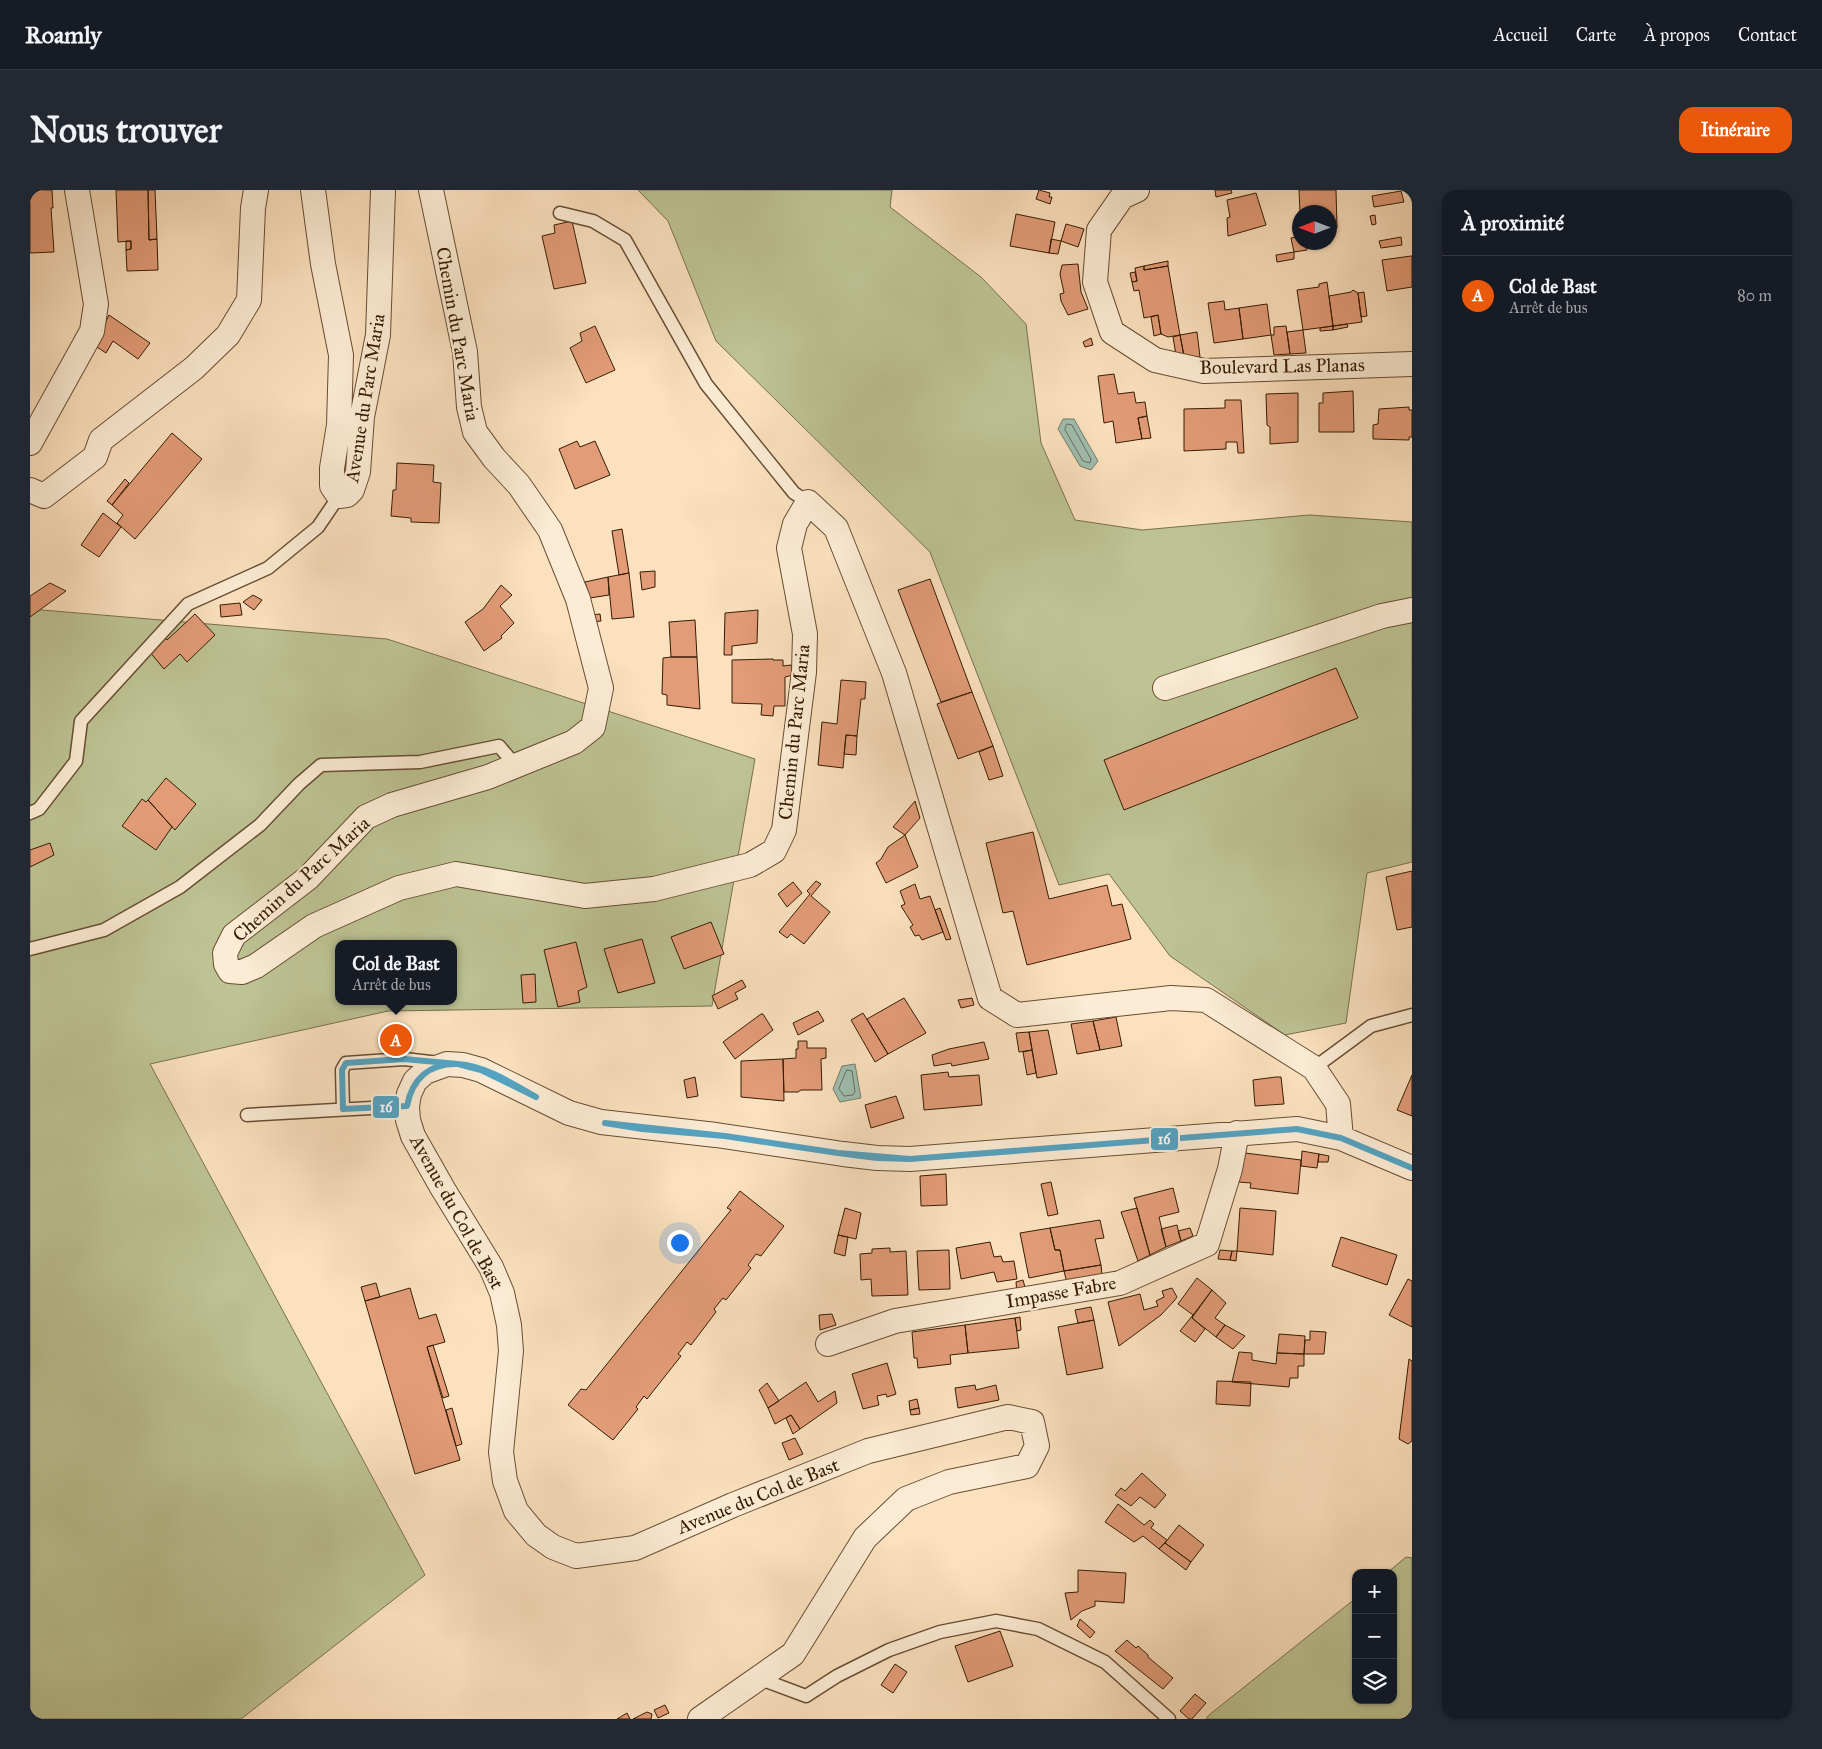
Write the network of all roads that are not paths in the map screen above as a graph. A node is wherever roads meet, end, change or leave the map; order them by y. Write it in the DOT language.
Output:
graph roads {
  1 [pos="77,190"];
  2 [pos="256,190"];
  3 [pos="313,190"];
  4 [pos="383,190"];
  5 [pos="431,190"];
  6 [pos="1137,190"];
  7 [pos="560,213"];
  8 [pos="1412,364"];
  9 [pos="30,443"];
  10 [pos="30,490"];
  11 [pos="339,496"];
  12 [pos="808,502"];
  13 [pos="1412,610"];
  14 [pos="1165,688"];
  15 [pos="516,766"];
  16 [pos="30,813"];
  17 [pos="30,949"];
  18 [pos="1412,1016"];
  19 [pos="446,1064"];
  20 [pos="1314,1068"];
  21 [pos="407,1106"];
  22 [pos="343,1109"];
  23 [pos="247,1115"];
  24 [pos="1237,1133"];
  25 [pos="1342,1138"];
  26 [pos="1412,1168"];
  27 [pos="828,1344"];
  28 [pos="758,1678"];
  29 [pos="700,1719"];
  30 [pos="1169,1719"];
  1 -- 9 [label="street"];
  2 -- 10 [label="street"];
  3 -- 11 [label="street, Avenue du Parc Maria"];
  4 -- 11 [label="street, Avenue du Parc Maria"];
  5 -- 15 [label="street, Chemin du Parc Maria"];
  6 -- 8 [label="street, Boulevard Las Planas"];
  7 -- 12 [label="lane"];
  11 -- 16 [label="lane"];
  12 -- 15 [label="street, Chemin du Parc Maria"];
  12 -- 20 [label="street"];
  13 -- 14 [label="street"];
  15 -- 17 [label="lane"];
  18 -- 20 [label="lane"];
  19 -- 21 [label="street, Avenue du Col de Bast"];
  19 -- 22 [label="lane"];
  19 -- 24 [label="street"];
  20 -- 25 [label="street"];
  21 -- 22 [label="lane"];
  21 -- 28 [label="street, Avenue du Col de Bast"];
  22 -- 23 [label="lane"];
  24 -- 25 [label="street"];
  24 -- 27 [label="street, Impasse Fabre"];
  25 -- 26 [label="street"];
  28 -- 29 [label="street, Avenue du Col de Bast"];
  28 -- 30 [label="lane"];
}
